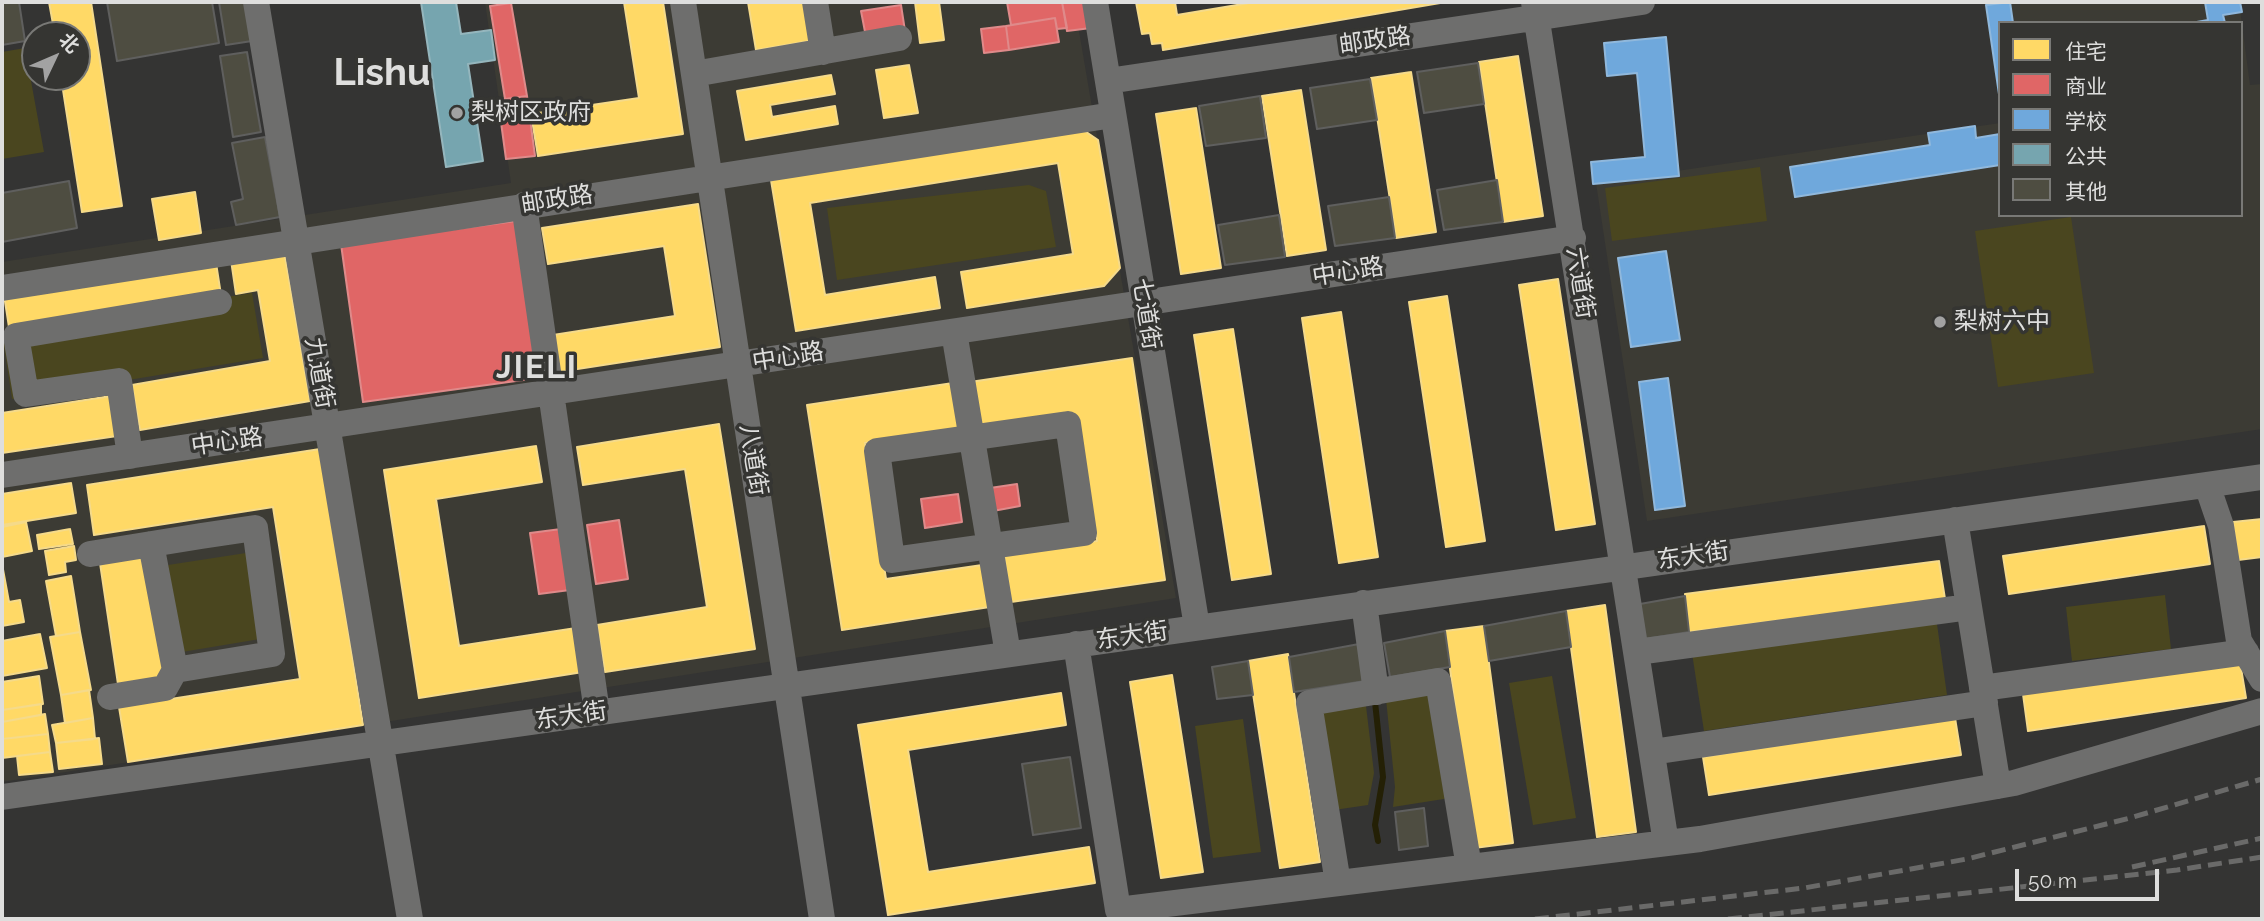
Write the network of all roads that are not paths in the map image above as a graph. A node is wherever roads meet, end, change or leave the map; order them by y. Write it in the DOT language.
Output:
graph roads {
  1 [pos="256,2"];
  2 [pos="683,2"];
  3 [pos="815,2"];
  4 [pos="1095,2"];
  5 [pos="1642,2"];
  6 [pos="1580,6"];
  7 [pos="1535,10"];
  8 [pos="899,38"];
  9 [pos="823,52"];
  10 [pos="694,74"];
  11 [pos="1108,81"];
  12 [pos="1113,115"];
  13 [pos="710,177"];
  14 [pos="524,205"];
  15 [pos="1573,238"];
  16 [pos="296,240"];
  17 [pos="2,288"];
  18 [pos="219,302"];
  19 [pos="1144,302"];
  20 [pos="9,332"];
  21 [pos="954,332"];
  22 [pos="738,365"];
  23 [pos="551,393"];
  24 [pos="328,427"];
  25 [pos="972,438"];
  26 [pos="130,456"];
  27 [pos="2,475"];
  28 [pos="2262,477"];
  29 [pos="2207,485"];
  30 [pos="1955,520"];
  31 [pos="151,544"];
  32 [pos="990,546"];
  33 [pos="90,554"];
  34 [pos="1624,566"];
  35 [pos="1364,603"];
  36 [pos="1969,607"];
  37 [pos="1197,626"];
  38 [pos="1076,644"];
  39 [pos="1637,652"];
  40 [pos="2246,652"];
  41 [pos="1009,653"];
  42 [pos="175,670"];
  43 [pos="2262,679"];
  44 [pos="787,685"];
  45 [pos="1376,692"];
  46 [pos="1983,696"];
  47 [pos="110,697"];
  48 [pos="2262,711"];
  49 [pos="597,712"];
  50 [pos="381,744"];
  51 [pos="1652,752"];
  52 [pos="1998,786"];
  53 [pos="2,797"];
  54 [pos="1666,843"];
  55 [pos="1469,867"];
  56 [pos="1338,883"];
  57 [pos="410,919"];
  58 [pos="822,919"];
  1 -- 16 [label="street, 九道街"];
  2 -- 10 [label="street, 八道街"];
  3 -- 9 [label="street"];
  4 -- 11 [label="street, 七道街"];
  5 -- 6 [label="street, 邮政路"];
  6 -- 7 [label="street, 邮政路"];
  7 -- 11 [label="street, 邮政路"];
  7 -- 15 [label="street, 六道街"];
  8 -- 9 [label="street"];
  9 -- 10 [label="street"];
  10 -- 13 [label="street, 八道街"];
  11 -- 12 [label="street, 七道街"];
  12 -- 13 [label="street, 邮政路"];
  12 -- 19 [label="street, 七道街"];
  13 -- 14 [label="street, 邮政路"];
  13 -- 22 [label="street, 八道街"];
  14 -- 16 [label="street, 邮政路"];
  14 -- 23 [label="street"];
  15 -- 19 [label="street, 中心路"];
  15 -- 34 [label="street, 六道街"];
  16 -- 17 [label="street, 邮政路"];
  16 -- 24 [label="street, 九道街"];
  18 -- 20 [label="street"];
  19 -- 21 [label="street, 中心路"];
  19 -- 37 [label="street, 七道街"];
  20 -- 26 [label="street"];
  21 -- 22 [label="street, 中心路"];
  21 -- 25 [label="street"];
  22 -- 23 [label="street, 中心路"];
  22 -- 44 [label="street, 八道街"];
  23 -- 24 [label="street, 中心路"];
  23 -- 49 [label="street"];
  24 -- 26 [label="street, 中心路"];
  24 -- 50 [label="street, 九道街"];
  25 -- 32 [label="street"];
  25 -- 32 [label="street"];
  25 -- 32 [label="street"];
  26 -- 27 [label="street, 中心路"];
  28 -- 29 [label="street, 东大街"];
  29 -- 30 [label="street, 东大街"];
  29 -- 40 [label="street"];
  30 -- 34 [label="street, 东大街"];
  30 -- 36 [label="street"];
  31 -- 33 [label="street"];
  31 -- 42 [label="street"];
  31 -- 42 [label="street"];
  32 -- 41 [label="street"];
  34 -- 35 [label="street, 东大街"];
  34 -- 39 [label="street, 六道街"];
  35 -- 37 [label="street, 东大街"];
  35 -- 45 [label="street"];
  36 -- 39 [label="street"];
  36 -- 46 [label="street"];
  37 -- 38 [label="street, 东大街"];
  38 -- 41 [label="street, 东大街"];
  38 -- 56 [label="street"];
  39 -- 51 [label="street, 六道街"];
  40 -- 43 [label="street"];
  40 -- 46 [label="street"];
  41 -- 44 [label="street, 东大街"];
  42 -- 47 [label="street"];
  44 -- 49 [label="street, 东大街"];
  44 -- 58 [label="street, 八道街"];
  45 -- 55 [label="street"];
  45 -- 56 [label="street"];
  46 -- 51 [label="street"];
  46 -- 52 [label="street"];
  48 -- 52 [label="street"];
  49 -- 50 [label="street, 东大街"];
  50 -- 53 [label="street, 东大街"];
  50 -- 57 [label="street, 九道街"];
  51 -- 54 [label="street, 六道街"];
  52 -- 54 [label="street"];
  54 -- 55 [label="street"];
  55 -- 56 [label="street"];
}
